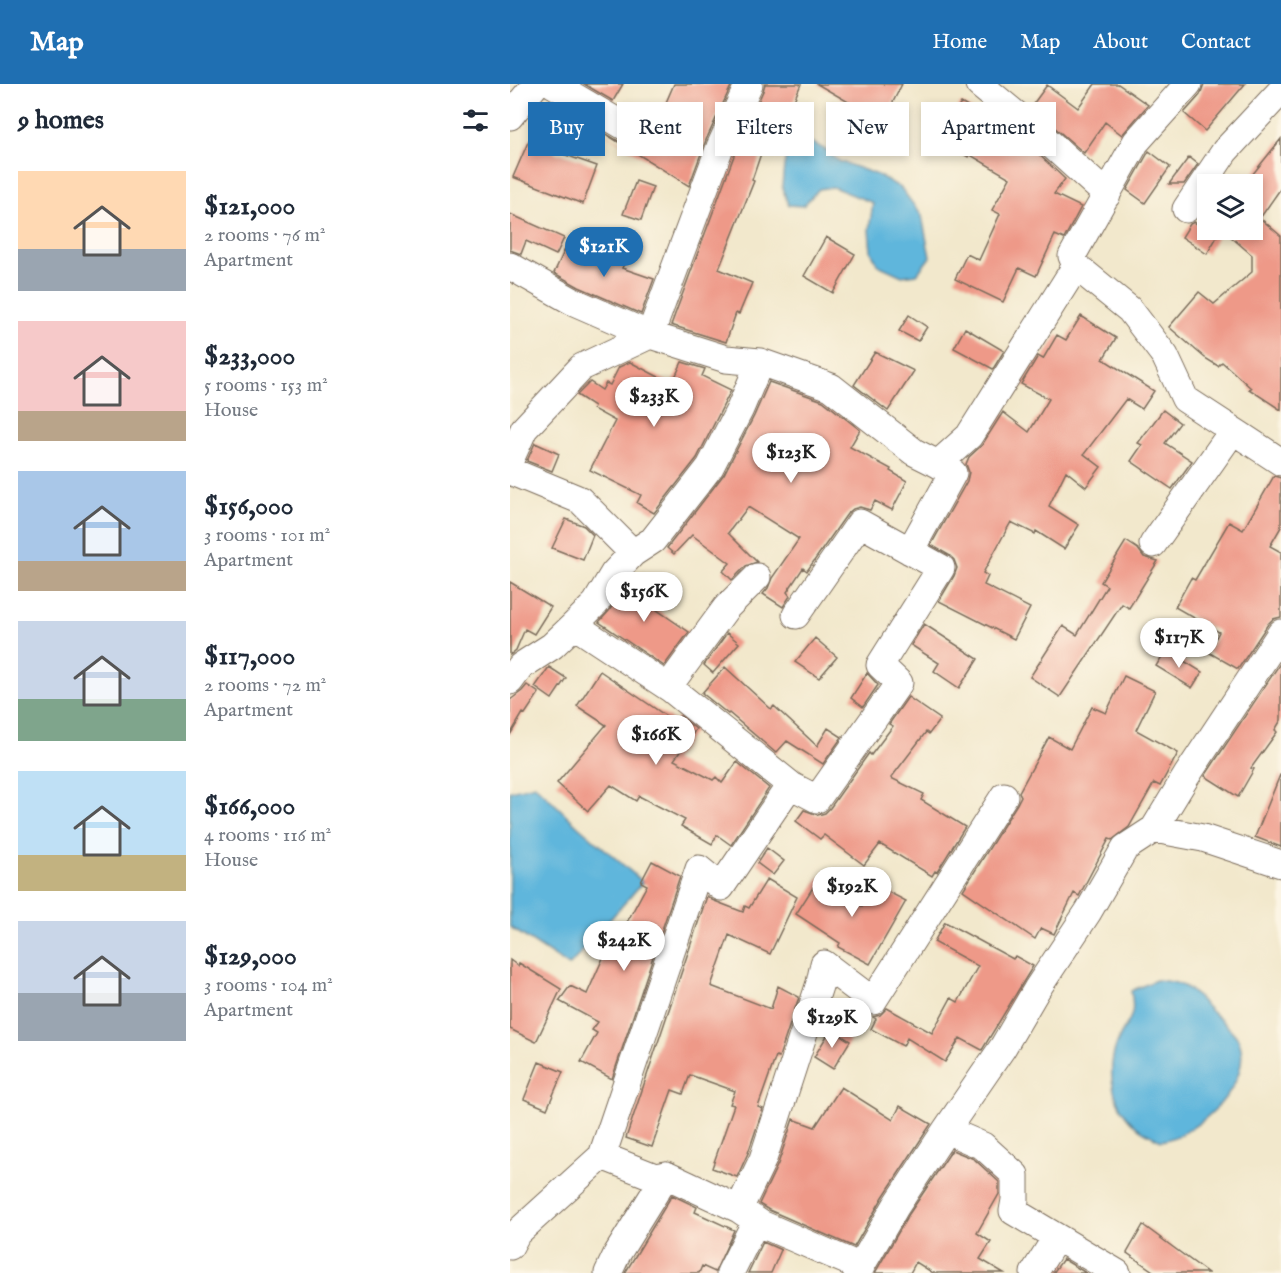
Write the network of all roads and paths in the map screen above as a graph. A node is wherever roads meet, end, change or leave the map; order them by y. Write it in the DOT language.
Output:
graph roads {
  1 [pos="536,84"];
  2 [pos="554,84"];
  3 [pos="749,84"];
  4 [pos="979,84"];
  5 [pos="1188,84"];
  6 [pos="1281,92"];
  7 [pos="510,116"];
  8 [pos="617,122"];
  9 [pos="1107,195"];
  10 [pos="1185,209"];
  11 [pos="510,266"];
  12 [pos="1076,266"];
  13 [pos="650,335"];
  14 [pos="760,362"];
  15 [pos="1232,432"];
  16 [pos="510,460"];
  17 [pos="1281,462"];
  18 [pos="938,464"];
  19 [pos="510,471"];
  20 [pos="1153,544"];
  21 [pos="910,551"];
  22 [pos="633,553"];
  23 [pos="757,577"];
  24 [pos="796,615"];
  25 [pos="574,625"];
  26 [pos="1281,633"];
  27 [pos="510,681"];
  28 [pos="668,687"];
  29 [pos="792,786"];
  30 [pos="1004,796"];
  31 [pos="1154,830"];
  32 [pos="1281,864"];
  33 [pos="946,1130"];
  34 [pos="602,1156"];
  35 [pos="666,1175"];
  36 [pos="748,1215"];
  37 [pos="1056,1238"];
  38 [pos="510,1246"];
  39 [pos="859,1270"];
  40 [pos="1108,1271"];
  41 [pos="608,1273"];
  42 [pos="730,1273"];
  43 [pos="1034,1273"];
  1 -- 7 [label="street"];
  2 -- 8 [label="street"];
  3 -- 13 [label="street"];
  4 -- 9 [label="street"];
  5 -- 9 [label="street"];
  6 -- 10 [label="street"];
  9 -- 12 [label="street"];
  11 -- 13 [label="street"];
  12 -- 15 [label="street"];
  12 -- 18 [label="street"];
  13 -- 14 [label="street"];
  13 -- 16 [label="street"];
  14 -- 18 [label="street"];
  14 -- 22 [label="street"];
  15 -- 17 [label="street"];
  15 -- 20 [label="street"];
  18 -- 21 [label="street"];
  19 -- 22 [label="street"];
  21 -- 24 [label="street"];
  21 -- 29 [label="street"];
  22 -- 25 [label="street"];
  23 -- 28 [label="street"];
  25 -- 27 [label="street"];
  25 -- 28 [label="street"];
  26 -- 31 [label="street"];
  28 -- 29 [label="street"];
  29 -- 34 [label="street"];
  30 -- 36 [label="street"];
  31 -- 32 [label="street"];
  31 -- 33 [label="street"];
  33 -- 37 [label="street"];
  33 -- 39 [label="street"];
  34 -- 35 [label="street"];
  34 -- 38 [label="street"];
  35 -- 36 [label="street"];
  35 -- 41 [label="street"];
  36 -- 39 [label="street"];
  36 -- 42 [label="street"];
  37 -- 40 [label="street"];
  37 -- 43 [label="street"];
}
